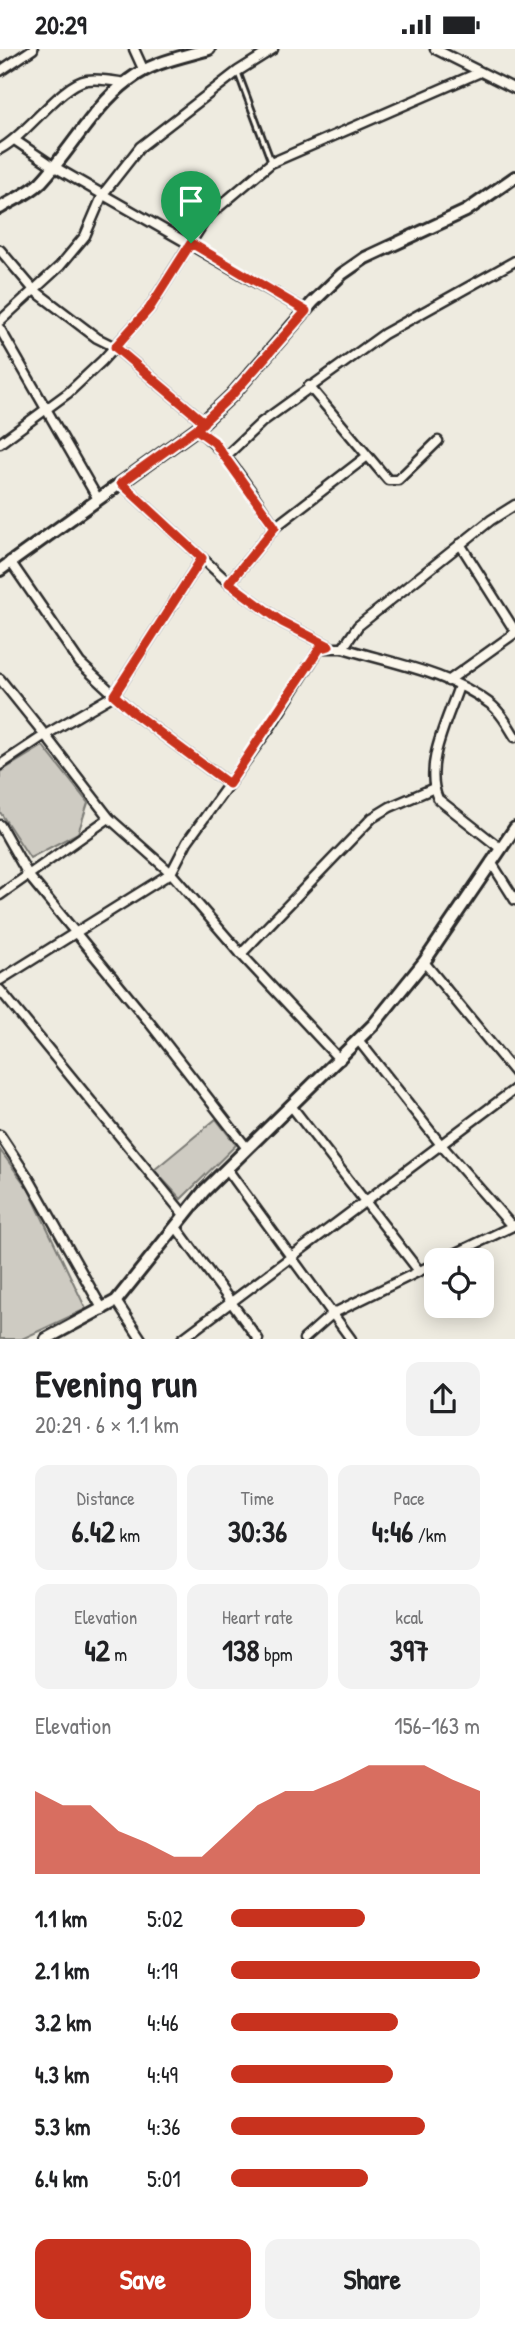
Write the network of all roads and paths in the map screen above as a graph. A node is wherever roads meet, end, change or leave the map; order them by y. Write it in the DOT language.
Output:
graph roads {
  1 [pos="33,49"];
  2 [pos="134,49"];
  3 [pos="209,49"];
  4 [pos="273,49"];
  5 [pos="435,49"];
  6 [pos="0,71"];
  7 [pos="144,71"];
  8 [pos="238,71"];
  9 [pos="478,73"];
  10 [pos="125,83"];
  11 [pos="515,89"];
  12 [pos="16,141"];
  13 [pos="0,149"];
  14 [pos="271,163"];
  15 [pos="53,166"];
  16 [pos="515,177"];
  17 [pos="103,194"];
  18 [pos="0,208"];
  19 [pos="191,243"];
  20 [pos="0,250"];
  21 [pos="515,261"];
  22 [pos="34,290"];
  23 [pos="306,311"];
  24 [pos="0,321"];
  25 [pos="0,329"];
  26 [pos="115,347"];
  27 [pos="309,386"];
  28 [pos="46,409"];
  29 [pos="200,425"];
  30 [pos="438,441"];
  31 [pos="0,443"];
  32 [pos="226,456"];
  33 [pos="366,457"];
  34 [pos="121,483"];
  35 [pos="98,499"];
  36 [pos="515,505"];
  37 [pos="275,527"];
  38 [pos="460,544"];
  39 [pos="202,558"];
  40 [pos="10,561"];
  41 [pos="0,570"];
  42 [pos="229,583"];
  43 [pos="515,632"];
  44 [pos="329,646"];
  45 [pos="343,648"];
  46 [pos="0,679"];
  47 [pos="448,681"];
  48 [pos="459,686"];
  49 [pos="114,695"];
  50 [pos="45,736"];
  51 [pos="515,737"];
  52 [pos="0,765"];
  53 [pos="229,784"];
  54 [pos="434,788"];
  55 [pos="108,818"];
  56 [pos="0,825"];
  57 [pos="515,828"];
  58 [pos="500,848"];
  59 [pos="491,862"];
  60 [pos="171,873"];
  61 [pos="29,876"];
  62 [pos="0,895"];
  63 [pos="515,900"];
  64 [pos="74,931"];
  65 [pos="240,954"];
  66 [pos="424,962"];
  67 [pos="0,980"];
  68 [pos="0,991"];
  69 [pos="359,1041"];
  70 [pos="340,1060"];
  71 [pos="515,1073"];
  72 [pos="515,1089"];
  73 [pos="292,1107"];
  74 [pos="0,1135"];
  75 [pos="442,1146"];
  76 [pos="246,1147"];
  77 [pos="227,1169"];
  78 [pos="365,1200"];
  79 [pos="185,1216"];
  80 [pos="514,1226"];
  81 [pos="176,1227"];
  82 [pos="467,1248"];
  83 [pos="289,1257"];
  84 [pos="424,1269"];
  85 [pos="419,1271"];
  86 [pos="116,1301"];
  87 [pos="230,1303"];
  88 [pos="103,1310"];
  89 [pos="332,1314"];
  90 [pos="46,1339"];
  91 [pos="141,1339"];
  92 [pos="182,1339"];
  93 [pos="258,1339"];
  94 [pos="304,1339"];
  95 [pos="351,1339"];
  1 -- 6 [label="street"];
  2 -- 7 [label="street"];
  3 -- 7 [label="street"];
  4 -- 8 [label="street"];
  5 -- 9 [label="street"];
  7 -- 10 [label="street"];
  8 -- 14 [label="lane"];
  8 -- 17 [label="street"];
  9 -- 11 [label="street"];
  9 -- 14 [label="street"];
  10 -- 12 [label="street"];
  10 -- 15 [label="street"];
  12 -- 13 [label="street"];
  12 -- 15 [label="street"];
  14 -- 19 [label="street"];
  15 -- 17 [label="street"];
  15 -- 18 [label="street"];
  16 -- 23 [label="street"];
  17 -- 19 [label="street"];
  17 -- 22 [label="street"];
  19 -- 23 [label="street"];
  19 -- 26 [label="street"];
  20 -- 22 [label="street"];
  21 -- 27 [label="street"];
  22 -- 24 [label="street"];
  22 -- 26 [label="street"];
  23 -- 29 [label="street"];
  25 -- 28 [label="street"];
  26 -- 28 [label="street"];
  26 -- 29 [label="street"];
  27 -- 32 [label="street"];
  27 -- 33 [label="street"];
  28 -- 31 [label="street"];
  28 -- 35 [label="street"];
  29 -- 32 [label="street"];
  29 -- 34 [label="street"];
  30 -- 33 [label="street"];
  32 -- 37 [label="street"];
  33 -- 37 [label="street"];
  34 -- 35 [label="street"];
  34 -- 39 [label="street"];
  35 -- 40 [label="street"];
  36 -- 38 [label="street"];
  37 -- 42 [label="street"];
  38 -- 43 [label="street"];
  38 -- 45 [label="street"];
  39 -- 42 [label="street"];
  39 -- 49 [label="street"];
  40 -- 41 [label="street"];
  40 -- 49 [label="street"];
  42 -- 44 [label="street"];
  43 -- 47 [label="street"];
  44 -- 45 [label="street"];
  44 -- 53 [label="street"];
  45 -- 47 [label="street"];
  46 -- 50 [label="street"];
  47 -- 48 [label="street"];
  48 -- 51 [label="street"];
  48 -- 54 [label="street"];
  49 -- 50 [label="street"];
  49 -- 53 [label="street"];
  50 -- 52 [label="street"];
  50 -- 55 [label="street"];
  53 -- 60 [label="street"];
  54 -- 58 [label="street"];
  54 -- 65 [label="street"];
  55 -- 60 [label="street"];
  55 -- 61 [label="street"];
  56 -- 61 [label="street"];
  57 -- 58 [label="street"];
  58 -- 59 [label="street"];
  59 -- 63 [label="street"];
  59 -- 66 [label="street"];
  60 -- 64 [label="street"];
  60 -- 65 [label="street"];
  61 -- 62 [label="street"];
  61 -- 64 [label="street"];
  64 -- 67 [label="street"];
  64 -- 76 [label="street"];
  65 -- 70 [label="street"];
  66 -- 69 [label="street"];
  66 -- 71 [label="street"];
  68 -- 79 [label="street"];
  69 -- 70 [label="street"];
  69 -- 75 [label="street"];
  70 -- 73 [label="street"];
  72 -- 75 [label="street"];
  73 -- 76 [label="street"];
  73 -- 78 [label="street"];
  74 -- 88 [label="street"];
  75 -- 78 [label="street"];
  75 -- 80 [label="street"];
  76 -- 77 [label="street"];
  77 -- 79 [label="street"];
  77 -- 83 [label="street"];
  78 -- 83 [label="street"];
  78 -- 85 [label="street"];
  79 -- 81 [label="street"];
  80 -- 82 [label="street"];
  81 -- 86 [label="street"];
  81 -- 87 [label="street"];
  83 -- 87 [label="street"];
  83 -- 89 [label="street"];
  84 -- 85 [label="street"];
  85 -- 89 [label="street"];
  86 -- 88 [label="street"];
  86 -- 91 [label="street"];
  87 -- 92 [label="street"];
  87 -- 93 [label="street"];
  88 -- 90 [label="street"];
  89 -- 94 [label="street"];
  89 -- 95 [label="street"];
}
